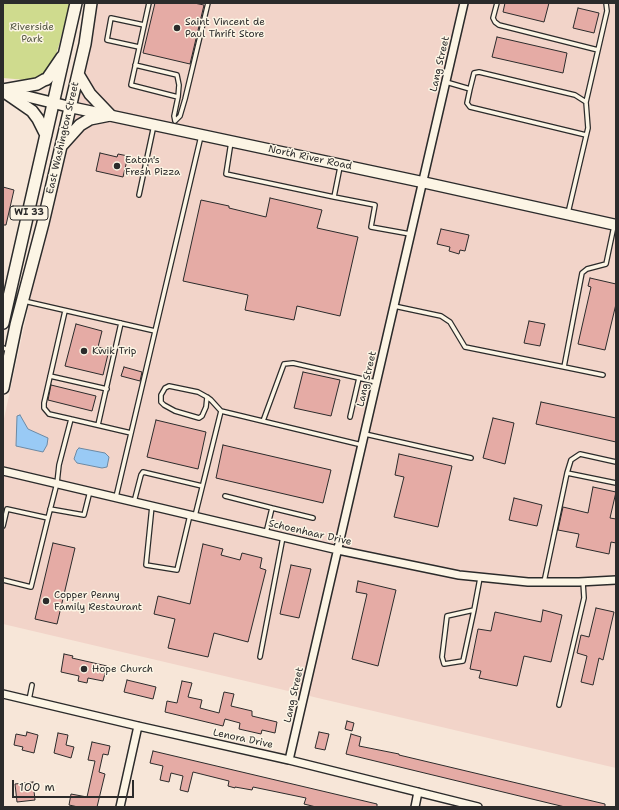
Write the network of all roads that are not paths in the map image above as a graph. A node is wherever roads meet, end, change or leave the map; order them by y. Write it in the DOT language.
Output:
graph roads {
  1 [pos="76,3"];
  2 [pos="91,3"];
  3 [pos="149,3"];
  4 [pos="208,3"];
  5 [pos="464,3"];
  6 [pos="497,3"];
  7 [pos="605,3"];
  8 [pos="144,25"];
  9 [pos="139,47"];
  10 [pos="598,50"];
  11 [pos="64,55"];
  12 [pos="135,65"];
  13 [pos="78,74"];
  14 [pos="446,82"];
  15 [pos="470,88"];
  16 [pos="3,91"];
  17 [pos="178,97"];
  18 [pos="586,102"];
  19 [pos="54,103"];
  20 [pos="70,107"];
  21 [pos="110,115"];
  22 [pos="154,124"];
  23 [pos="174,125"];
  24 [pos="202,134"];
  25 [pos="46,135"];
  26 [pos="586,135"];
  27 [pos="232,141"];
  28 [pos="61,147"];
  29 [pos="341,164"];
  30 [pos="422,182"];
  31 [pos="140,195"];
  32 [pos="334,198"];
  33 [pos="567,214"];
  34 [pos="615,225"];
  35 [pos="410,234"];
  36 [pos="19,256"];
  37 [pos="33,260"];
  38 [pos="23,301"];
  39 [pos="394,306"];
  40 [pos="65,311"];
  41 [pos="3,323"];
  42 [pos="121,323"];
  43 [pos="155,331"];
  44 [pos="7,349"];
  45 [pos="564,367"];
  46 [pos="50,376"];
  47 [pos="603,376"];
  48 [pos="359,378"];
  49 [pos="376,382"];
  50 [pos="3,388"];
  51 [pos="106,389"];
  52 [pos="207,398"];
  53 [pos="221,411"];
  54 [pos="350,417"];
  55 [pos="71,419"];
  56 [pos="263,421"];
  57 [pos="98,425"];
  58 [pos="131,433"];
  59 [pos="365,434"];
  60 [pos="362,445"];
  61 [pos="471,458"];
  62 [pos="616,462"];
  63 [pos="3,471"];
  64 [pos="567,473"];
  65 [pos="57,483"];
  66 [pos="616,483"];
  67 [pos="202,486"];
  68 [pos="90,491"];
  69 [pos="225,496"];
  70 [pos="116,497"];
  71 [pos="134,502"];
  72 [pos="152,506"];
  73 [pos="272,508"];
  74 [pos="50,509"];
  75 [pos="192,515"];
  76 [pos="48,518"];
  77 [pos="313,518"];
  78 [pos="3,526"];
  79 [pos="266,533"];
  80 [pos="283,537"];
  81 [pos="338,550"];
  82 [pos="480,578"];
  83 [pos="3,580"];
  84 [pos="616,580"];
  85 [pos="544,582"];
  86 [pos="583,582"];
  87 [pos="474,610"];
  88 [pos="260,657"];
  89 [pos="32,686"];
  90 [pos="3,694"];
  91 [pos="29,700"];
  92 [pos="559,705"];
  93 [pos="138,726"];
  94 [pos="289,760"];
  95 [pos="418,792"];
  96 [pos="120,807"];
  97 [pos="415,807"];
  98 [pos="478,807"];
  1 -- 11 [label="main road, East Washington Street / WI 33"];
  2 -- 13 [label="main road, East Washington Street / WI 33"];
  3 -- 8 [label="lane"];
  4 -- 23 [label="lane"];
  5 -- 14 [label="street, Lang Street"];
  6 -- 10 [label="lane"];
  7 -- 10 [label="lane"];
  8 -- 9 [label="lane"];
  8 -- 9 [label="lane"];
  9 -- 12 [label="lane"];
  10 -- 18 [label="lane"];
  11 -- 16 [label="main road"];
  11 -- 19 [label="main road, East Washington Street / WI 33"];
  12 -- 17 [label="lane"];
  12 -- 17 [label="lane"];
  13 -- 20 [label="main road, East Washington Street / WI 33"];
  13 -- 21 [label="main road"];
  14 -- 15 [label="lane"];
  14 -- 30 [label="street, Lang Street"];
  15 -- 18 [label="lane"];
  15 -- 26 [label="lane"];
  16 -- 19 [label="street, North River Road"];
  16 -- 25 [label="main road"];
  17 -- 23 [label="lane"];
  18 -- 26 [label="lane"];
  19 -- 20 [label="street, North River Road"];
  19 -- 25 [label="main road, East Washington Street / WI 33"];
  20 -- 21 [label="street, North River Road"];
  20 -- 28 [label="main road, East Washington Street / WI 33"];
  21 -- 22 [label="street, North River Road"];
  21 -- 28 [label="main road"];
  22 -- 23 [label="street, North River Road"];
  22 -- 31 [label="lane"];
  23 -- 24 [label="street, North River Road"];
  24 -- 27 [label="street, North River Road"];
  24 -- 43 [label="lane"];
  25 -- 36 [label="main road, East Washington Street / WI 33"];
  26 -- 33 [label="lane"];
  27 -- 29 [label="street, North River Road"];
  27 -- 32 [label="lane"];
  28 -- 37 [label="main road, East Washington Street / WI 33"];
  29 -- 30 [label="street, North River Road"];
  29 -- 32 [label="lane"];
  30 -- 33 [label="street, North River Road"];
  30 -- 35 [label="street, Lang Street"];
  32 -- 35 [label="lane"];
  33 -- 34 [label="street, North River Road"];
  34 -- 45 [label="lane"];
  35 -- 39 [label="street, Lang Street"];
  36 -- 37 [label="lane"];
  36 -- 41 [label="main road, East Washington Street / WI 33"];
  37 -- 38 [label="main road, East Washington Street / WI 33"];
  38 -- 40 [label="lane"];
  38 -- 44 [label="main road, East Washington Street / WI 33"];
  39 -- 45 [label="lane"];
  39 -- 49 [label="street, Lang Street"];
  40 -- 42 [label="lane"];
  40 -- 46 [label="lane"];
  42 -- 43 [label="lane"];
  42 -- 51 [label="lane"];
  43 -- 58 [label="lane"];
  44 -- 50 [label="main road, East Washington Street / WI 33"];
  45 -- 47 [label="lane"];
  46 -- 51 [label="lane"];
  46 -- 55 [label="lane"];
  48 -- 49 [label="lane"];
  48 -- 54 [label="lane"];
  48 -- 56 [label="lane"];
  49 -- 59 [label="street, Lang Street"];
  51 -- 57 [label="lane"];
  52 -- 52 [label="lane"];
  52 -- 53 [label="lane"];
  53 -- 56 [label="lane"];
  53 -- 67 [label="lane"];
  55 -- 57 [label="lane"];
  55 -- 65 [label="lane"];
  56 -- 60 [label="lane"];
  57 -- 58 [label="lane"];
  58 -- 70 [label="lane"];
  59 -- 60 [label="street, Lang Street"];
  59 -- 61 [label="lane"];
  60 -- 81 [label="street, Lang Street"];
  62 -- 64 [label="lane"];
  63 -- 65 [label="street, Schoenhaar Drive"];
  64 -- 66 [label="lane"];
  64 -- 85 [label="lane"];
  65 -- 68 [label="street, Schoenhaar Drive"];
  65 -- 74 [label="lane"];
  67 -- 71 [label="lane"];
  67 -- 75 [label="lane"];
  68 -- 70 [label="street, Schoenhaar Drive"];
  68 -- 74 [label="lane"];
  69 -- 73 [label="lane"];
  70 -- 71 [label="street, Schoenhaar Drive"];
  71 -- 72 [label="street, Schoenhaar Drive"];
  72 -- 75 [label="street, Schoenhaar Drive"];
  72 -- 75 [label="lane"];
  73 -- 77 [label="lane"];
  73 -- 79 [label="lane"];
  74 -- 76 [label="lane"];
  75 -- 79 [label="street, Schoenhaar Drive"];
  76 -- 78 [label="lane"];
  76 -- 83 [label="lane"];
  79 -- 80 [label="street, Schoenhaar Drive"];
  80 -- 81 [label="street, Schoenhaar Drive"];
  80 -- 88 [label="lane"];
  81 -- 82 [label="street, Schoenhaar Drive"];
  81 -- 94 [label="street, Lang Street"];
  82 -- 85 [label="street, Schoenhaar Drive"];
  82 -- 87 [label="lane"];
  84 -- 86 [label="street, Schoenhaar Drive"];
  85 -- 86 [label="street, Schoenhaar Drive"];
  86 -- 92 [label="lane"];
  87 -- 87 [label="lane"];
  89 -- 91 [label="lane"];
  90 -- 91 [label="street, Lenora Drive"];
  91 -- 93 [label="street, Lenora Drive"];
  93 -- 94 [label="street, Lenora Drive"];
  93 -- 96 [label="street"];
  94 -- 95 [label="street, Lenora Drive"];
  95 -- 97 [label="street"];
  95 -- 98 [label="street, Lenora Drive"];
}
